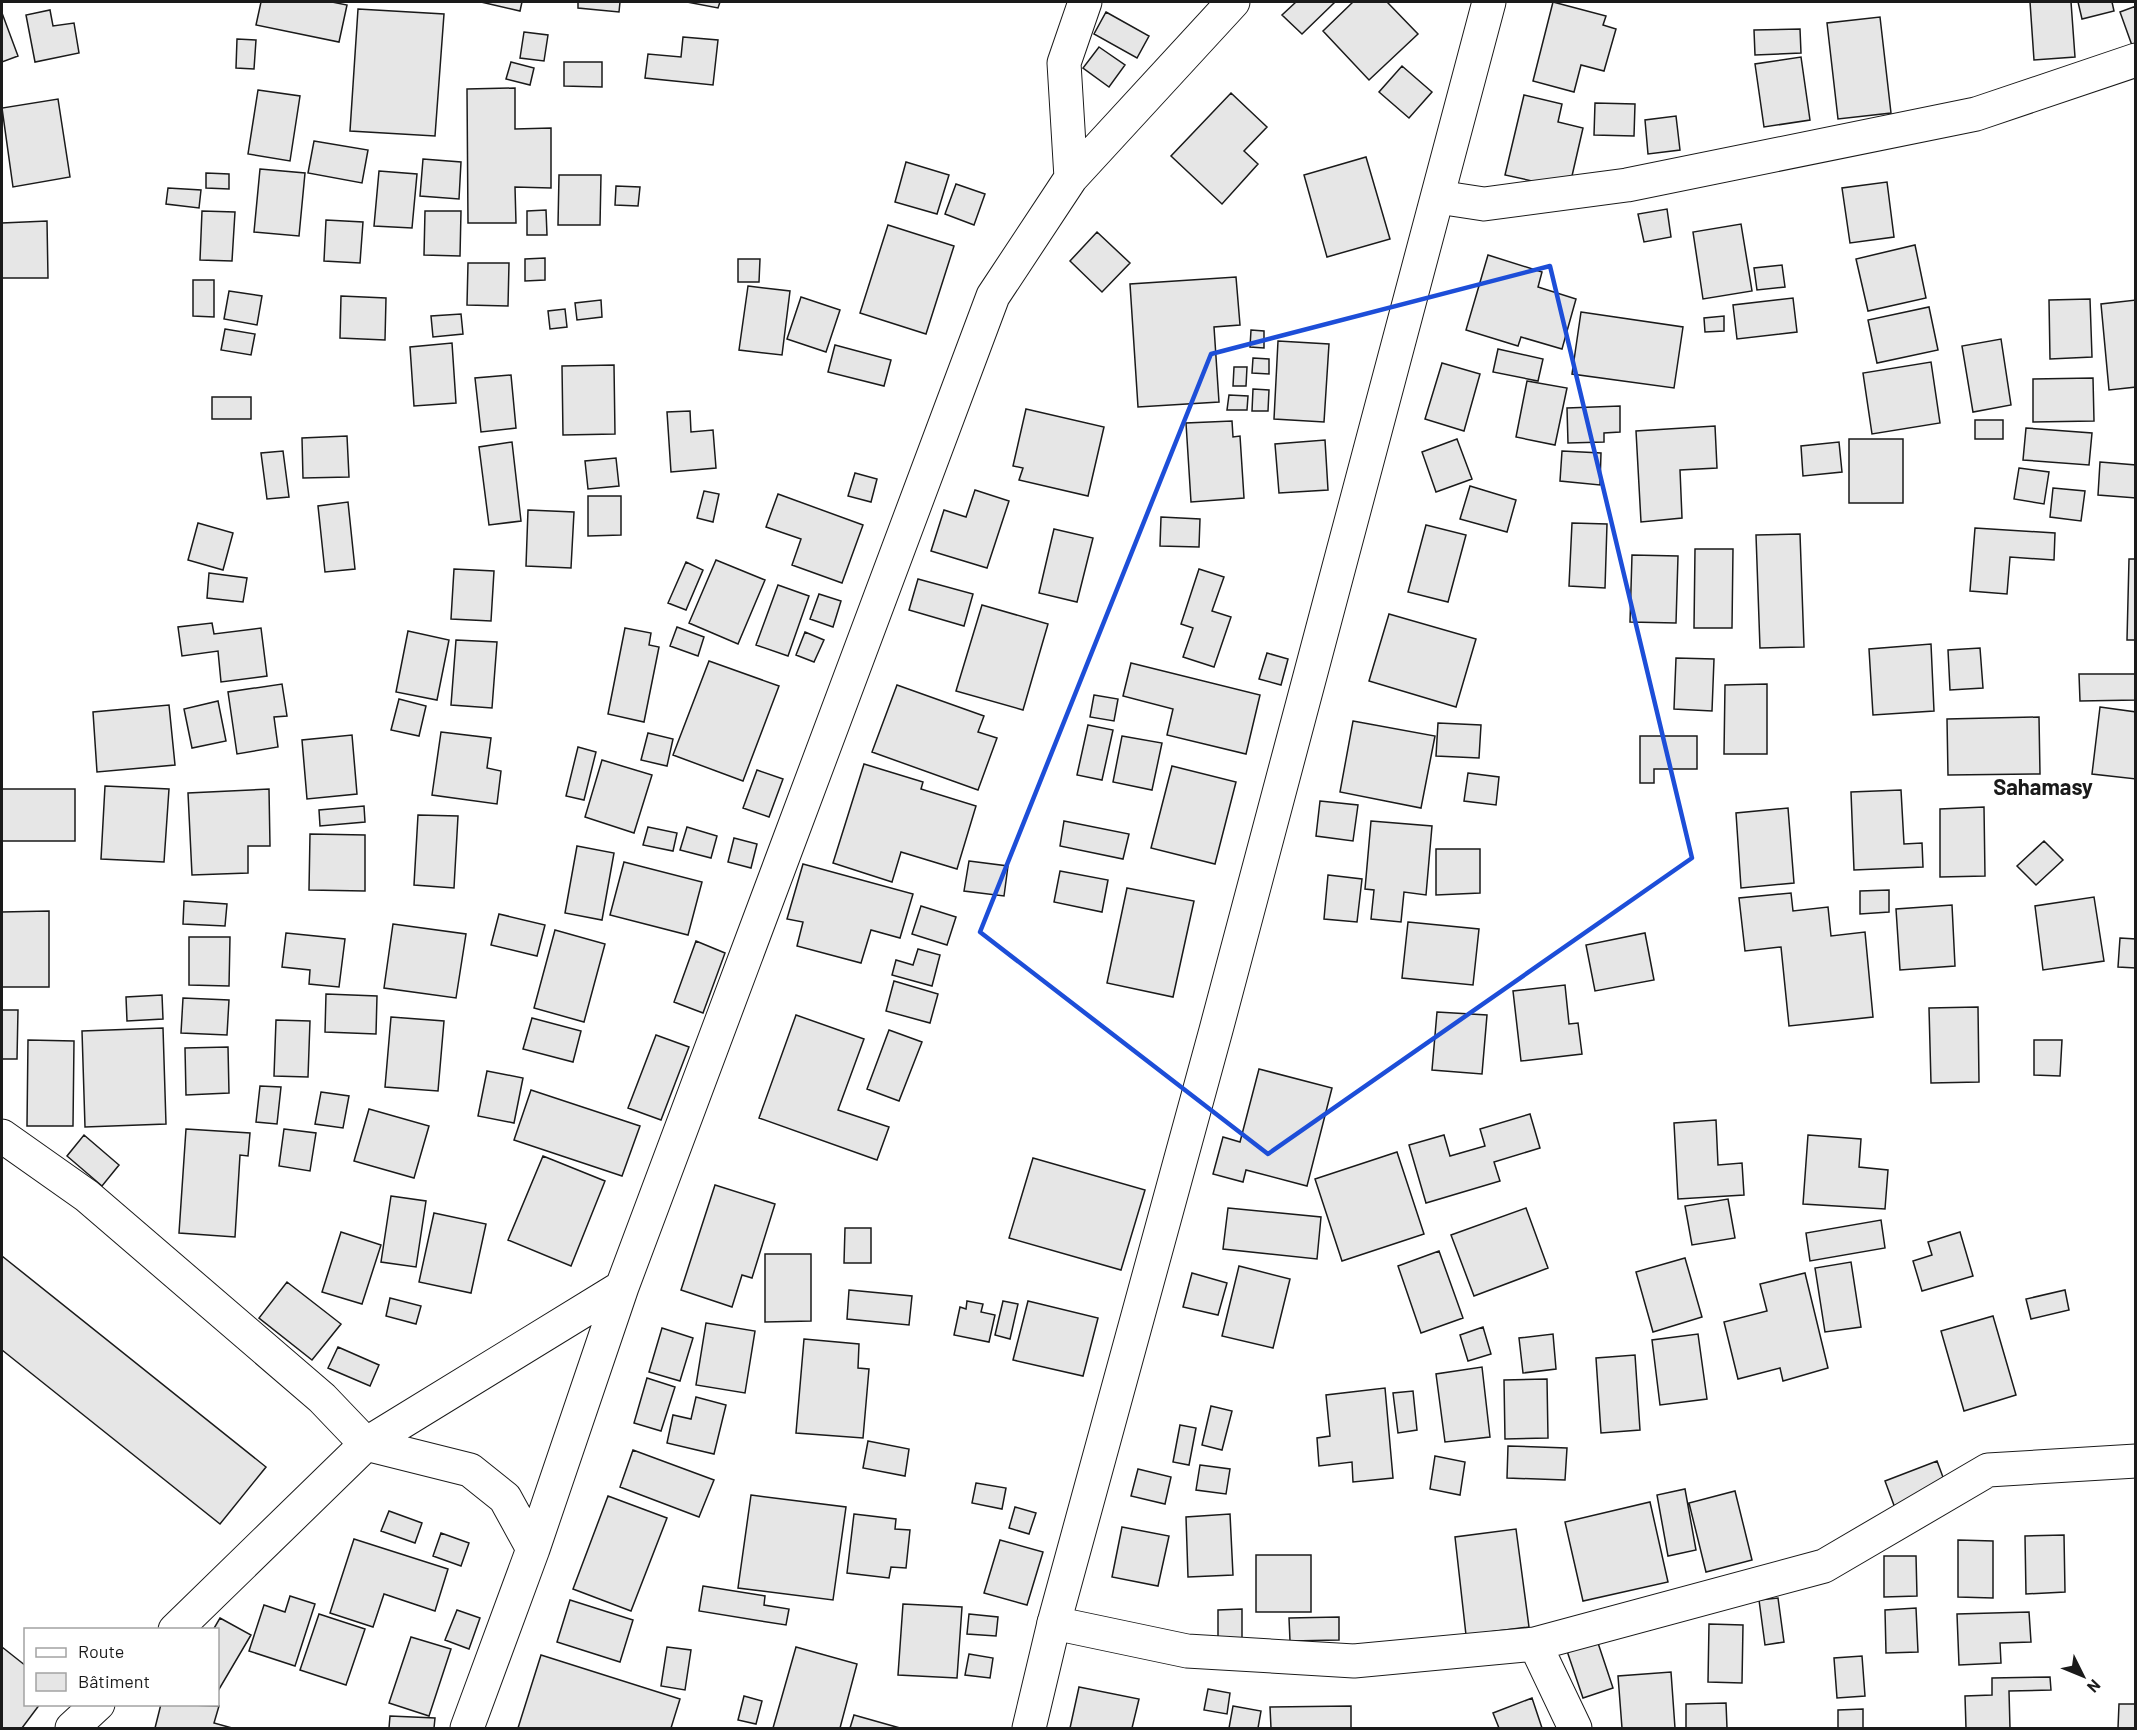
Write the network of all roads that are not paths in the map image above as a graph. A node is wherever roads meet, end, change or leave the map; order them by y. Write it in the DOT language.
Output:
graph roads {
  1 [pos="1085,2"];
  2 [pos="1233,2"];
  3 [pos="1489,2"];
  4 [pos="2136,60"];
  5 [pos="1071,178"];
  6 [pos="1438,197"];
  7 [pos="2,1136"];
  8 [pos="622,1287"];
  9 [pos="366,1444"];
  10 [pos="2136,1461"];
  11 [pos="532,1549"];
  12 [pos="1054,1623"];
  13 [pos="176,1628"];
  14 [pos="1536,1644"];
  15 [pos="97,1706"];
  16 [pos="99,1706"];
  17 [pos="72,1728"];
  18 [pos="96,1728"];
  19 [pos="466,1728"];
  20 [pos="1029,1728"];
  21 [pos="1575,1728"];
  1 -- 5 [label="street"];
  2 -- 5 [label="street"];
  3 -- 6 [label="street"];
  4 -- 6 [label="street"];
  5 -- 8 [label="street"];
  6 -- 12 [label="street"];
  7 -- 9 [label="street"];
  8 -- 9 [label="street"];
  8 -- 11 [label="street"];
  9 -- 11 [label="street"];
  9 -- 13 [label="street"];
  10 -- 14 [label="street"];
  11 -- 19 [label="street"];
  12 -- 14 [label="street"];
  12 -- 20 [label="street"];
  14 -- 21 [label="street"];
  15 -- 17 [label="street"];
  16 -- 18 [label="street"];
}
